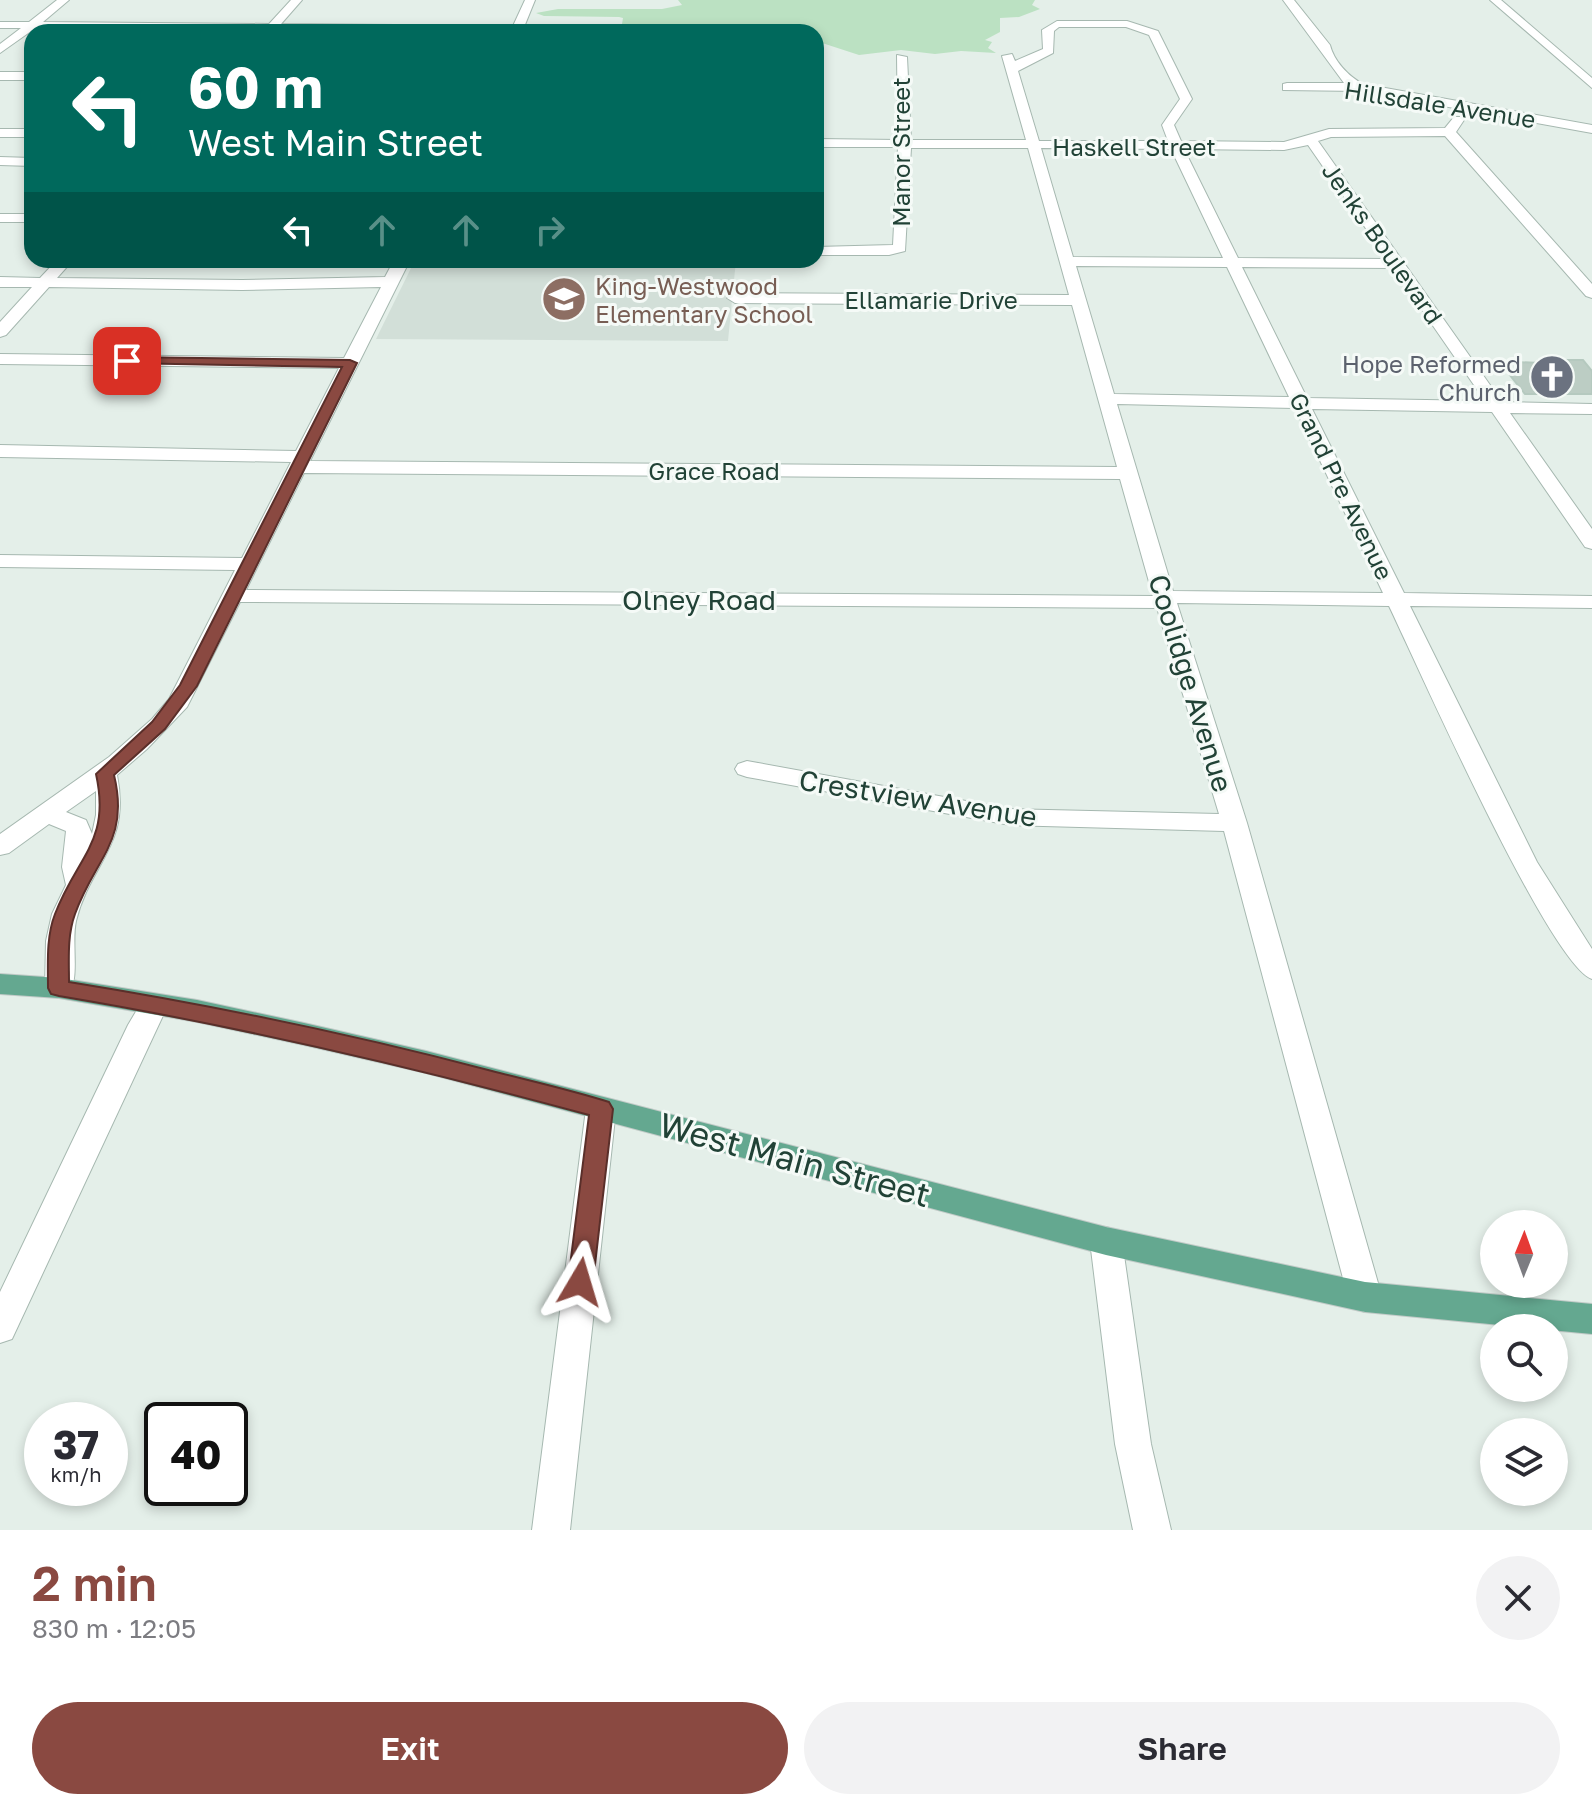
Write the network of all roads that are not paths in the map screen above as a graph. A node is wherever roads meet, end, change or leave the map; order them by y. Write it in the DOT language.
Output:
graph roads {
  1 [pos="64,0"];
  2 [pos="297,0"];
  3 [pos="530,0"];
  4 [pos="1288,0"];
  5 [pos="1495,0"];
  6 [pos="34,24"];
  7 [pos="275,24"];
  8 [pos="520,24"];
  9 [pos="0,25"];
  10 [pos="24,26"];
  11 [pos="24,31"];
  12 [pos="0,50"];
  13 [pos="901,57"];
  14 [pos="0,76"];
  15 [pos="24,76"];
  16 [pos="1592,84"];
  17 [pos="1287,87"];
  18 [pos="1360,87"];
  19 [pos="1468,108"];
  20 [pos="1592,129"];
  21 [pos="1449,132"];
  22 [pos="0,133"];
  23 [pos="24,133"];
  24 [pos="1311,140"];
  25 [pos="824,143"];
  26 [pos="905,144"];
  27 [pos="1033,145"];
  28 [pos="1176,146"];
  29 [pos="0,161"];
  30 [pos="24,162"];
  31 [pos="0,218"];
  32 [pos="24,218"];
  33 [pos="824,251"];
  34 [pos="1069,261"];
  35 [pos="1232,262"];
  36 [pos="1398,264"];
  37 [pos="58,268"];
  38 [pos="398,268"];
  39 [pos="0,282"];
  40 [pos="46,282"];
  41 [pos="391,282"];
  42 [pos="1592,293"];
  43 [pos="735,298"];
  44 [pos="1079,300"];
  45 [pos="0,332"];
  46 [pos="0,359"];
  47 [pos="350,363"];
  48 [pos="1108,399"];
  49 [pos="1301,402"];
  50 [pos="1496,407"];
  51 [pos="1592,409"];
  52 [pos="0,451"];
  53 [pos="301,462"];
  54 [pos="1128,473"];
  55 [pos="1592,543"];
  56 [pos="0,561"];
  57 [pos="248,564"];
  58 [pos="233,596"];
  59 [pos="1165,600"];
  60 [pos="1399,602"];
  61 [pos="1592,602"];
  62 [pos="747,769"];
  63 [pos="105,774"];
  64 [pos="49,814"];
  65 [pos="1234,823"];
  66 [pos="0,847"];
  67 [pos="78,884"];
  68 [pos="1592,969"];
  69 [pos="0,984"];
  70 [pos="59,988"];
  71 [pos="154,1005"];
  72 [pos="601,1109"];
  73 [pos="1106,1241"];
  74 [pos="1365,1297"];
  75 [pos="1592,1319"];
  76 [pos="0,1328"];
  77 [pos="551,1530"];
  78 [pos="1152,1530"];
  1 -- 6 [label="street"];
  2 -- 7 [label="street"];
  3 -- 8 [label="street"];
  4 -- 18 [label="street"];
  5 -- 16 [label="street"];
  9 -- 10 [label="street"];
  11 -- 12 [label="street"];
  13 -- 26 [label="street, Manor Street"];
  14 -- 15 [label="street"];
  17 -- 18 [label="street, Hillsdale Avenue"];
  18 -- 19 [label="street, Hillsdale Avenue"];
  19 -- 20 [label="street, Hillsdale Avenue"];
  19 -- 21 [label="street"];
  21 -- 24 [label="street, Haskell Street"];
  21 -- 42 [label="street"];
  22 -- 23 [label="street"];
  24 -- 28 [label="street, Haskell Street"];
  24 -- 36 [label="street, Jenks Boulevard"];
  25 -- 26 [label="street, Haskell Street"];
  26 -- 27 [label="street, Haskell Street"];
  26 -- 33 [label="street, Manor Street"];
  27 -- 28 [label="street, Haskell Street"];
  27 -- 28 [label="street, Coolidge Avenue"];
  27 -- 34 [label="street, Coolidge Avenue"];
  28 -- 35 [label="street, Grand Pre Avenue"];
  29 -- 30 [label="street"];
  31 -- 32 [label="street"];
  34 -- 35 [label="street"];
  34 -- 44 [label="street, Coolidge Avenue"];
  35 -- 36 [label="street"];
  35 -- 49 [label="street, Grand Pre Avenue"];
  36 -- 50 [label="street, Jenks Boulevard"];
  37 -- 40 [label="street"];
  38 -- 41 [label="street"];
  39 -- 40 [label="street"];
  40 -- 41 [label="street"];
  40 -- 45 [label="street"];
  41 -- 47 [label="street"];
  43 -- 44 [label="street, Ellamarie Drive"];
  44 -- 48 [label="street, Coolidge Avenue"];
  46 -- 47 [label="street"];
  47 -- 53 [label="street"];
  48 -- 49 [label="street"];
  48 -- 54 [label="street, Coolidge Avenue"];
  49 -- 50 [label="street"];
  49 -- 60 [label="street, Grand Pre Avenue"];
  50 -- 51 [label="street"];
  50 -- 55 [label="street, Jenks Boulevard"];
  52 -- 53 [label="street, Grace Road"];
  53 -- 54 [label="street, Grace Road"];
  53 -- 57 [label="street"];
  54 -- 59 [label="street, Coolidge Avenue"];
  56 -- 57 [label="street"];
  57 -- 58 [label="street"];
  58 -- 59 [label="street, Olney Road"];
  58 -- 63 [label="street"];
  59 -- 60 [label="street, Olney Road"];
  59 -- 65 [label="street, Coolidge Avenue"];
  60 -- 61 [label="street, Olney Road"];
  60 -- 68 [label="street, Grand Pre Avenue"];
  62 -- 65 [label="street, Crestview Avenue"];
  63 -- 64 [label="street"];
  63 -- 67 [label="street"];
  64 -- 66 [label="street"];
  64 -- 67 [label="street"];
  65 -- 74 [label="street, Coolidge Avenue"];
  67 -- 70 [label="street"];
  69 -- 70 [label="main road, West Main Street"];
  70 -- 71 [label="main road, West Main Street"];
  71 -- 72 [label="main road, West Main Street"];
  71 -- 76 [label="street"];
  72 -- 73 [label="main road, West Main Street"];
  72 -- 77 [label="street"];
  73 -- 74 [label="main road, West Main Street"];
  73 -- 78 [label="street"];
  74 -- 75 [label="main road, West Main Street"];
}
